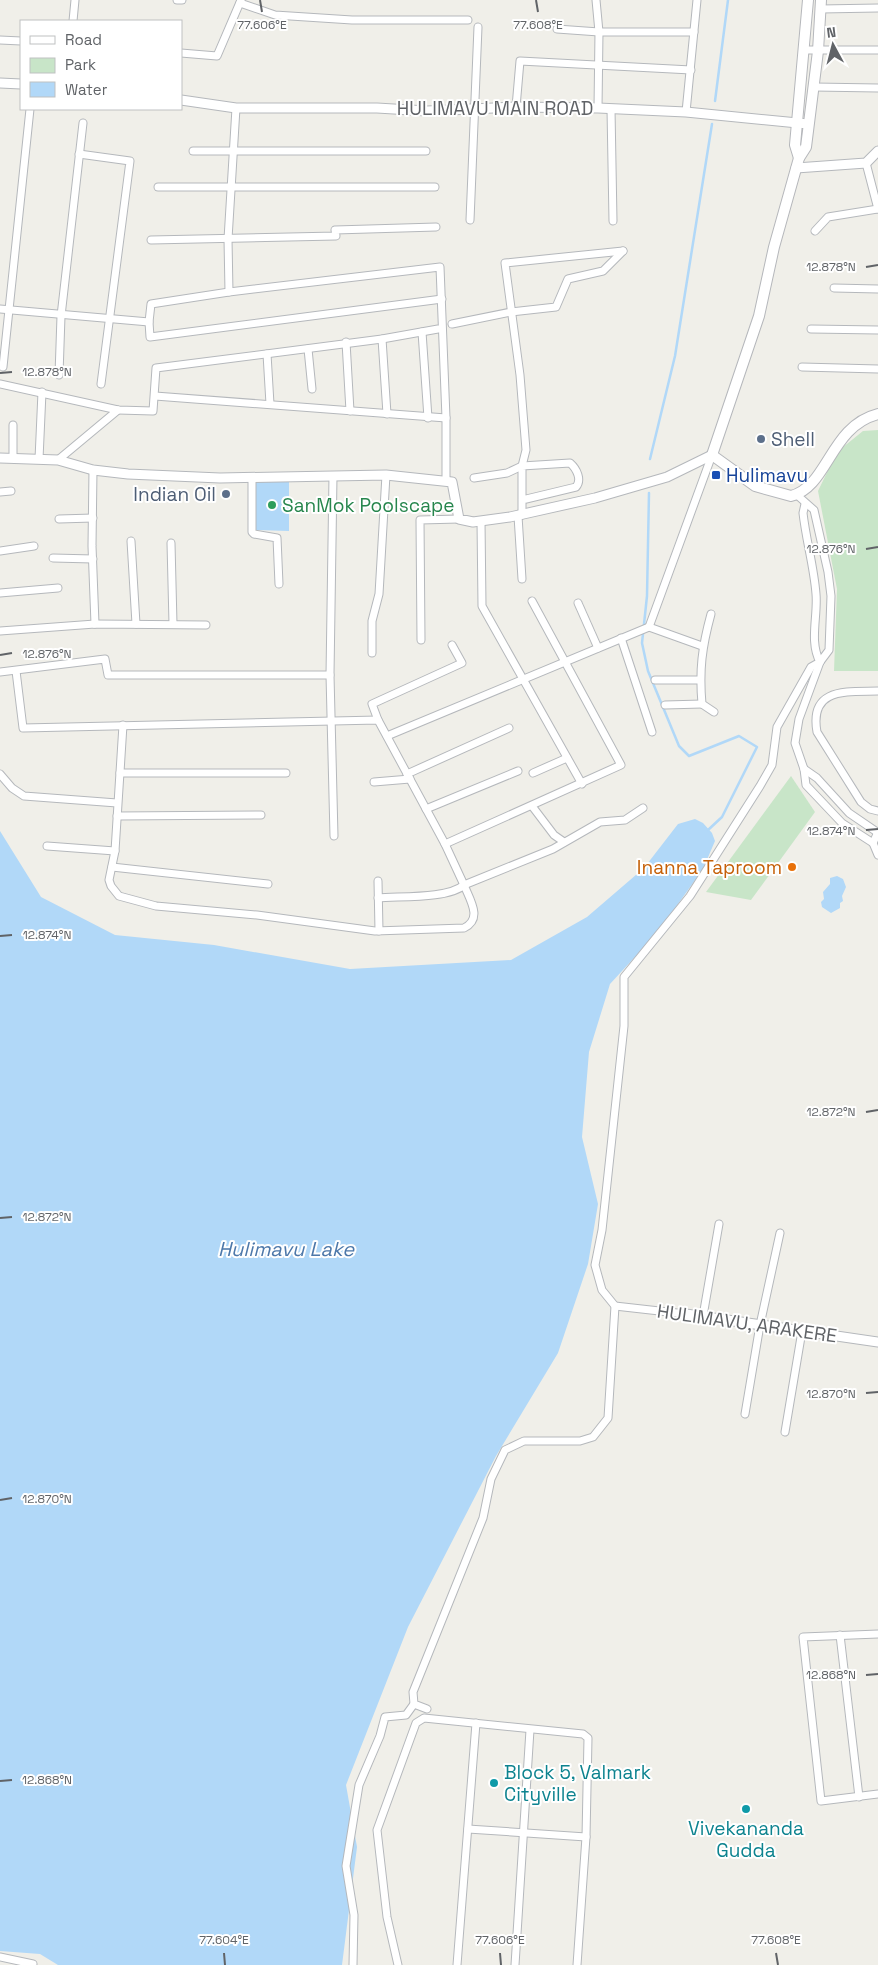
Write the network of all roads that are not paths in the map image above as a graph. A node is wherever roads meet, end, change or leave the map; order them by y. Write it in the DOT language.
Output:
graph roads {
  1 [pos="75,0"];
  2 [pos="177,0"];
  3 [pos="182,0"];
  4 [pos="596,0"];
  5 [pos="697,0"];
  6 [pos="808,0"];
  7 [pos="240,2"];
  8 [pos="821,4"];
  9 [pos="878,8"];
  10 [pos="73,20"];
  11 [pos="468,20"];
  12 [pos="478,27"];
  13 [pos="557,29"];
  14 [pos="598,32"];
  15 [pos="694,32"];
  16 [pos="0,40"];
  17 [pos="20,41"];
  18 [pos="804,50"];
  19 [pos="878,50"];
  20 [pos="818,51"];
  21 [pos="182,53"];
  22 [pos="598,64"];
  23 [pos="691,70"];
  24 [pos="0,82"];
  25 [pos="20,84"];
  26 [pos="814,87"];
  27 [pos="878,88"];
  28 [pos="182,100"];
  29 [pos="516,107"];
  30 [pos="236,108"];
  31 [pos="598,108"];
  32 [pos="611,109"];
  33 [pos="30,110"];
  34 [pos="473,111"];
  35 [pos="686,112"];
  36 [pos="83,123"];
  37 [pos="797,123"];
  38 [pos="808,124"];
  39 [pos="193,150"];
  40 [pos="234,151"];
  41 [pos="426,151"];
  42 [pos="878,151"];
  43 [pos="79,154"];
  44 [pos="798,163"];
  45 [pos="866,164"];
  46 [pos="232,186"];
  47 [pos="158,187"];
  48 [pos="435,187"];
  49 [pos="878,209"];
  50 [pos="470,220"];
  51 [pos="613,221"];
  52 [pos="436,227"];
  53 [pos="815,230"];
  54 [pos="228,238"];
  55 [pos="151,240"];
  56 [pos="834,288"];
  57 [pos="878,289"];
  58 [pos="229,292"];
  59 [pos="442,299"];
  60 [pos="0,309"];
  61 [pos="8,310"];
  62 [pos="511,312"];
  63 [pos="61,316"];
  64 [pos="109,319"];
  65 [pos="149,322"];
  66 [pos="452,324"];
  67 [pos="438,329"];
  68 [pos="811,329"];
  69 [pos="878,330"];
  70 [pos="422,332"];
  71 [pos="382,339"];
  72 [pos="346,342"];
  73 [pos="308,349"];
  74 [pos="266,354"];
  75 [pos="3,367"];
  76 [pos="802,367"];
  77 [pos="878,369"];
  78 [pos="59,374"];
  79 [pos="0,384"];
  80 [pos="101,384"];
  81 [pos="312,389"];
  82 [pos="42,392"];
  83 [pos="155,396"];
  84 [pos="270,404"];
  85 [pos="118,410"];
  86 [pos="350,411"];
  87 [pos="387,414"];
  88 [pos="878,414"];
  89 [pos="428,418"];
  90 [pos="446,418"];
  91 [pos="13,425"];
  92 [pos="712,455"];
  93 [pos="0,458"];
  94 [pos="13,458"];
  95 [pos="38,459"];
  96 [pos="58,460"];
  97 [pos="522,466"];
  98 [pos="94,470"];
  99 [pos="386,475"];
  100 [pos="333,476"];
  101 [pos="252,477"];
  102 [pos="474,478"];
  103 [pos="446,481"];
  104 [pos="11,491"];
  105 [pos="0,492"];
  106 [pos="797,495"];
  107 [pos="522,500"];
  108 [pos="806,504"];
  109 [pos="520,515"];
  110 [pos="93,518"];
  111 [pos="458,519"];
  112 [pos="59,520"];
  113 [pos="481,521"];
  114 [pos="131,541"];
  115 [pos="172,543"];
  116 [pos="34,546"];
  117 [pos="0,550"];
  118 [pos="53,558"];
  119 [pos="93,559"];
  120 [pos="522,580"];
  121 [pos="279,584"];
  122 [pos="58,588"];
  123 [pos="0,593"];
  124 [pos="532,601"];
  125 [pos="578,603"];
  126 [pos="711,614"];
  127 [pos="95,624"];
  128 [pos="136,624"];
  129 [pos="172,624"];
  130 [pos="206,625"];
  131 [pos="648,628"];
  132 [pos="0,631"];
  133 [pos="621,638"];
  134 [pos="421,640"];
  135 [pos="452,645"];
  136 [pos="702,646"];
  137 [pos="598,648"];
  138 [pos="372,653"];
  139 [pos="820,662"];
  140 [pos="565,663"];
  141 [pos="16,671"];
  142 [pos="0,672"];
  143 [pos="330,675"];
  144 [pos="655,680"];
  145 [pos="700,680"];
  146 [pos="524,681"];
  147 [pos="878,691"];
  148 [pos="702,704"];
  149 [pos="665,705"];
  150 [pos="714,712"];
  151 [pos="331,719"];
  152 [pos="378,720"];
  153 [pos="123,725"];
  154 [pos="510,728"];
  155 [pos="652,732"];
  156 [pos="387,736"];
  157 [pos="567,758"];
  158 [pos="804,768"];
  159 [pos="518,771"];
  160 [pos="120,773"];
  161 [pos="533,773"];
  162 [pos="0,774"];
  163 [pos="286,774"];
  164 [pos="408,776"];
  165 [pos="374,782"];
  166 [pos="582,784"];
  167 [pos="118,804"];
  168 [pos="532,806"];
  169 [pos="643,808"];
  170 [pos="426,809"];
  171 [pos="878,810"];
  172 [pos="261,814"];
  173 [pos="117,816"];
  174 [pos="877,832"];
  175 [pos="334,836"];
  176 [pos="564,842"];
  177 [pos="873,843"];
  178 [pos="445,844"];
  179 [pos="47,846"];
  180 [pos="115,851"];
  181 [pos="878,855"];
  182 [pos="112,867"];
  183 [pos="378,881"];
  184 [pos="268,884"];
  185 [pos="464,885"];
  186 [pos="378,898"];
  187 [pos="379,931"];
  188 [pos="719,1224"];
  189 [pos="780,1233"];
  190 [pos="615,1306"];
  191 [pos="686,1314"];
  192 [pos="703,1316"];
  193 [pos="760,1325"];
  194 [pos="802,1331"];
  195 [pos="878,1342"];
  196 [pos="746,1414"];
  197 [pos="785,1432"];
  198 [pos="878,1634"];
  199 [pos="840,1635"];
  200 [pos="414,1704"];
  201 [pos="427,1709"];
  202 [pos="476,1723"];
  203 [pos="530,1730"];
  204 [pos="878,1794"];
  205 [pos="859,1797"];
  206 [pos="468,1829"];
  207 [pos="524,1833"];
  208 [pos="586,1837"];
  209 [pos="0,1957"];
  210 [pos="33,1965"];
  211 [pos="353,1965"];
  212 [pos="398,1965"];
  213 [pos="457,1965"];
  214 [pos="515,1965"];
  215 [pos="577,1965"];
  1 -- 10 [label="street"];
  2 -- 3 [label="street"];
  4 -- 14 [label="street"];
  5 -- 15 [label="street"];
  6 -- 18 [label="main road"];
  7 -- 11 [label="street"];
  7 -- 21 [label="street"];
  8 -- 9 [label="street"];
  8 -- 20 [label="main road"];
  12 -- 34 [label="street"];
  13 -- 14 [label="street"];
  14 -- 15 [label="street"];
  14 -- 22 [label="street"];
  15 -- 23 [label="street"];
  16 -- 17 [label="street"];
  18 -- 20 [label="street"];
  18 -- 37 [label="main road"];
  19 -- 20 [label="street"];
  20 -- 26 [label="main road"];
  22 -- 23 [label="street"];
  22 -- 29 [label="street"];
  22 -- 31 [label="street"];
  23 -- 35 [label="street"];
  24 -- 25 [label="street"];
  26 -- 27 [label="street"];
  26 -- 38 [label="main road"];
  28 -- 30 [label="street, HULIMAVU MAIN ROAD"];
  29 -- 31 [label="street, HULIMAVU MAIN ROAD"];
  29 -- 34 [label="street, HULIMAVU MAIN ROAD"];
  30 -- 34 [label="street, HULIMAVU MAIN ROAD"];
  30 -- 40 [label="street"];
  31 -- 32 [label="street, HULIMAVU MAIN ROAD"];
  32 -- 35 [label="street, HULIMAVU MAIN ROAD"];
  32 -- 51 [label="street"];
  33 -- 61 [label="street"];
  34 -- 50 [label="street"];
  35 -- 37 [label="street, HULIMAVU MAIN ROAD"];
  36 -- 43 [label="street"];
  37 -- 38 [label="street, HULIMAVU MAIN ROAD"];
  37 -- 44 [label="main road"];
  38 -- 44 [label="main road"];
  39 -- 40 [label="street"];
  40 -- 41 [label="street"];
  40 -- 46 [label="street"];
  42 -- 45 [label="street"];
  43 -- 63 [label="street"];
  43 -- 64 [label="street"];
  44 -- 45 [label="street"];
  44 -- 92 [label="main road"];
  45 -- 49 [label="street"];
  46 -- 47 [label="street"];
  46 -- 48 [label="street"];
  46 -- 54 [label="street"];
  49 -- 53 [label="street"];
  52 -- 54 [label="street"];
  54 -- 55 [label="street"];
  54 -- 58 [label="street"];
  56 -- 57 [label="street"];
  58 -- 59 [label="street"];
  58 -- 65 [label="street"];
  59 -- 65 [label="street"];
  59 -- 90 [label="street"];
  60 -- 61 [label="street"];
  61 -- 63 [label="street"];
  61 -- 75 [label="street"];
  62 -- 62 [label="street"];
  62 -- 66 [label="street"];
  62 -- 97 [label="street"];
  63 -- 64 [label="street"];
  63 -- 78 [label="street"];
  64 -- 65 [label="street"];
  64 -- 80 [label="street"];
  67 -- 70 [label="street"];
  68 -- 69 [label="street"];
  70 -- 71 [label="street"];
  70 -- 89 [label="street"];
  71 -- 72 [label="street"];
  71 -- 87 [label="street"];
  72 -- 73 [label="street"];
  72 -- 86 [label="street"];
  73 -- 74 [label="street"];
  73 -- 81 [label="street"];
  74 -- 83 [label="street"];
  74 -- 84 [label="street"];
  76 -- 77 [label="street"];
  79 -- 82 [label="street"];
  82 -- 85 [label="street"];
  82 -- 95 [label="street"];
  83 -- 84 [label="street"];
  83 -- 85 [label="street"];
  84 -- 86 [label="street"];
  85 -- 96 [label="street"];
  86 -- 87 [label="street"];
  87 -- 89 [label="street"];
  88 -- 106 [label="main road"];
  89 -- 90 [label="street"];
  90 -- 103 [label="street"];
  91 -- 94 [label="street"];
  92 -- 106 [label="main road"];
  92 -- 109 [label="street"];
  92 -- 131 [label="street"];
  93 -- 94 [label="street"];
  94 -- 95 [label="street"];
  95 -- 96 [label="street"];
  96 -- 98 [label="street"];
  97 -- 102 [label="street"];
  97 -- 107 [label="street"];
  97 -- 107 [label="street"];
  98 -- 101 [label="street"];
  98 -- 110 [label="street"];
  99 -- 100 [label="street"];
  99 -- 103 [label="street"];
  99 -- 138 [label="street"];
  100 -- 101 [label="street"];
  100 -- 143 [label="street"];
  101 -- 121 [label="street"];
  103 -- 111 [label="street"];
  104 -- 105 [label="street"];
  106 -- 108 [label="street"];
  107 -- 109 [label="street"];
  108 -- 139 [label="street"];
  108 -- 139 [label="street"];
  109 -- 113 [label="street"];
  109 -- 120 [label="street"];
  110 -- 112 [label="street"];
  110 -- 119 [label="street"];
  111 -- 113 [label="street"];
  111 -- 134 [label="street"];
  113 -- 146 [label="street"];
  114 -- 128 [label="street"];
  115 -- 129 [label="street"];
  116 -- 117 [label="street"];
  118 -- 119 [label="street"];
  119 -- 127 [label="street"];
  122 -- 123 [label="street"];
  124 -- 140 [label="street"];
  125 -- 137 [label="street"];
  126 -- 136 [label="street"];
  127 -- 128 [label="street"];
  127 -- 132 [label="street"];
  128 -- 129 [label="street"];
  129 -- 130 [label="street"];
  131 -- 133 [label="street"];
  131 -- 136 [label="street"];
  133 -- 137 [label="street"];
  133 -- 155 [label="street"];
  135 -- 152 [label="street"];
  136 -- 145 [label="street"];
  137 -- 140 [label="street"];
  139 -- 158 [label="street"];
  139 -- 190 [label="street"];
  140 -- 146 [label="street"];
  140 -- 166 [label="street"];
  141 -- 142 [label="street"];
  141 -- 143 [label="street"];
  141 -- 153 [label="street"];
  143 -- 151 [label="street"];
  144 -- 145 [label="street"];
  145 -- 148 [label="street"];
  146 -- 156 [label="street"];
  146 -- 157 [label="street"];
  147 -- 171 [label="street"];
  148 -- 149 [label="street"];
  148 -- 150 [label="street"];
  151 -- 152 [label="street"];
  151 -- 153 [label="street"];
  151 -- 175 [label="street"];
  152 -- 156 [label="street"];
  153 -- 160 [label="street"];
  154 -- 164 [label="street"];
  156 -- 164 [label="street"];
  157 -- 161 [label="street"];
  157 -- 166 [label="street"];
  158 -- 174 [label="street"];
  158 -- 177 [label="street"];
  159 -- 170 [label="street"];
  160 -- 163 [label="street"];
  160 -- 167 [label="street"];
  162 -- 167 [label="street"];
  164 -- 165 [label="street"];
  164 -- 170 [label="street"];
  166 -- 168 [label="street"];
  167 -- 173 [label="street"];
  168 -- 176 [label="street"];
  168 -- 178 [label="street"];
  169 -- 176 [label="street"];
  170 -- 178 [label="street"];
  172 -- 173 [label="street"];
  173 -- 180 [label="street"];
  174 -- 177 [label="street"];
  176 -- 185 [label="street"];
  177 -- 181 [label="street"];
  178 -- 185 [label="street"];
  179 -- 180 [label="street"];
  180 -- 182 [label="street"];
  182 -- 184 [label="street"];
  182 -- 187 [label="street"];
  183 -- 186 [label="street"];
  185 -- 186 [label="street"];
  185 -- 187 [label="street"];
  186 -- 187 [label="street"];
  188 -- 192 [label="street"];
  189 -- 193 [label="street"];
  190 -- 191 [label="street, HULIMAVU, ARAKERE"];
  190 -- 200 [label="street"];
  191 -- 192 [label="street, HULIMAVU, ARAKERE"];
  192 -- 193 [label="street, HULIMAVU, ARAKERE"];
  193 -- 194 [label="street, HULIMAVU, ARAKERE"];
  193 -- 196 [label="street"];
  194 -- 195 [label="street, HULIMAVU, ARAKERE"];
  194 -- 197 [label="street"];
  198 -- 199 [label="street"];
  199 -- 205 [label="street"];
  199 -- 205 [label="street"];
  200 -- 201 [label="street"];
  200 -- 211 [label="street"];
  202 -- 203 [label="street"];
  202 -- 206 [label="street"];
  202 -- 212 [label="street"];
  203 -- 207 [label="street"];
  203 -- 208 [label="street"];
  204 -- 205 [label="street"];
  206 -- 207 [label="street"];
  206 -- 213 [label="street"];
  207 -- 208 [label="street"];
  207 -- 214 [label="street"];
  208 -- 215 [label="street"];
  209 -- 210 [label="street"];
}
